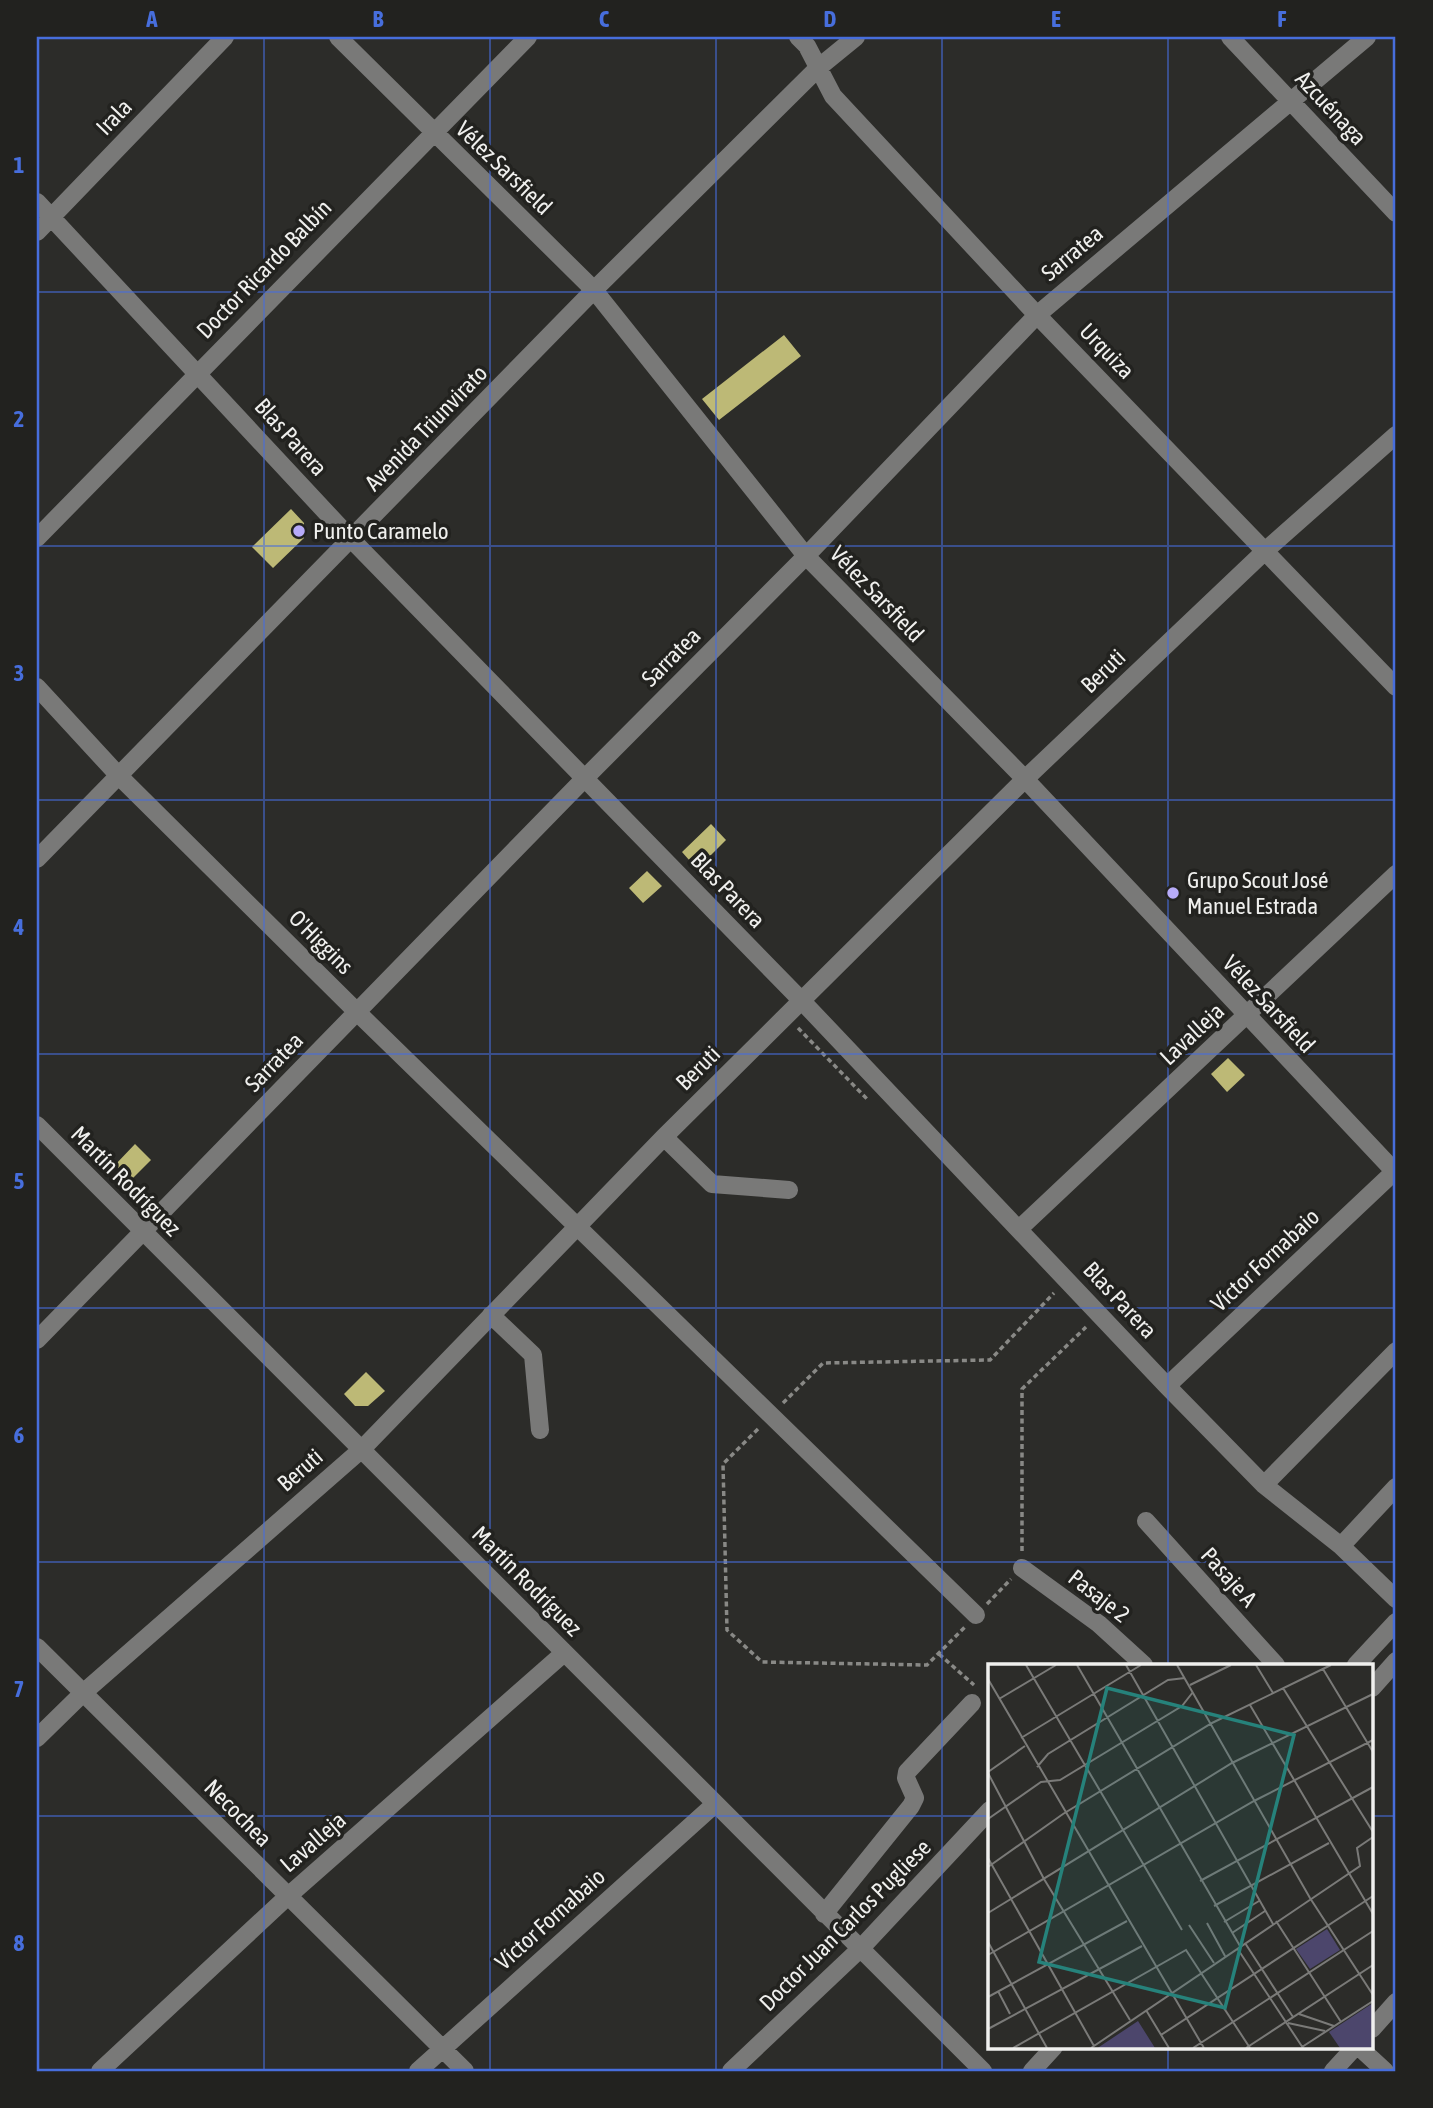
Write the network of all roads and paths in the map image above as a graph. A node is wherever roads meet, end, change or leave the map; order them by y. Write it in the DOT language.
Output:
graph roads {
  1 [pos="225,37"];
  2 [pos="338,37"];
  3 [pos="528,37"];
  4 [pos="798,37"];
  5 [pos="856,37"];
  6 [pos="1230,37"];
  7 [pos="1367,37"];
  8 [pos="818,68"];
  9 [pos="1291,101"];
  10 [pos="432,132"];
  11 [pos="37,202"];
  12 [pos="1396,213"];
  13 [pos="51,217"];
  14 [pos="37,232"];
  15 [pos="594,290"];
  16 [pos="1037,314"];
  17 [pos="198,371"];
  18 [pos="1396,435"];
  19 [pos="37,538"];
  20 [pos="351,539"];
  21 [pos="1266,550"];
  22 [pos="806,556"];
  23 [pos="37,687"];
  24 [pos="1396,687"];
  25 [pos="119,776"];
  26 [pos="585,778"];
  27 [pos="1025,779"];
  28 [pos="37,859"];
  29 [pos="1396,874"];
  30 [pos="800,999"];
  31 [pos="357,1012"];
  32 [pos="1247,1016"];
  33 [pos="788,1036"];
  34 [pos="873,1105"];
  35 [pos="37,1125"];
  36 [pos="664,1137"];
  37 [pos="1396,1171"];
  38 [pos="789,1190"];
  39 [pos="578,1224"];
  40 [pos="1020,1228"];
  41 [pos="143,1233"];
  42 [pos="1062,1301"];
  43 [pos="491,1315"];
  44 [pos="1078,1318"];
  45 [pos="37,1340"];
  46 [pos="1396,1351"];
  47 [pos="1167,1386"];
  48 [pos="771,1416"];
  49 [pos="540,1430"];
  50 [pos="362,1449"];
  51 [pos="1264,1485"];
  52 [pos="1396,1487"];
  53 [pos="1146,1521"];
  54 [pos="1341,1546"];
  55 [pos="1021,1568"];
  56 [pos="1396,1599"];
  57 [pos="976,1615"];
  58 [pos="1396,1622"];
  59 [pos="37,1647"];
  60 [pos="564,1653"];
  61 [pos="939,1654"];
  62 [pos="1396,1661"];
  63 [pos="1143,1664"];
  64 [pos="1275,1664"];
  65 [pos="1357,1664"];
  66 [pos="1374,1686"];
  67 [pos="83,1693"];
  68 [pos="977,1697"];
  69 [pos="37,1738"];
  70 [pos="715,1804"];
  71 [pos="988,1812"];
  72 [pos="287,1897"];
  73 [pos="824,1914"];
  74 [pos="860,1949"];
  75 [pos="1396,2002"];
  76 [pos="1374,2027"];
  77 [pos="1053,2048"];
  78 [pos="1356,2048"];
  79 [pos="1358,2048"];
  80 [pos="443,2049"];
  81 [pos="100,2071"];
  82 [pos="418,2071"];
  83 [pos="465,2071"];
  84 [pos="731,2071"];
  85 [pos="983,2071"];
  86 [pos="1032,2071"];
  87 [pos="1333,2071"];
  88 [pos="1385,2071"];
  1 -- 13 [label="street, Irala"];
  2 -- 10 [label="street, Vélez Sarsfield"];
  3 -- 10 [label="street, Doctor Ricardo Balbín"];
  4 -- 8 [label="street, Urquiza"];
  5 -- 8 [label="street, Avenida Triunvirato"];
  6 -- 9 [label="street, Azcuénaga"];
  7 -- 9 [label="street, Sarratea"];
  8 -- 15 [label="street, Avenida Triunvirato"];
  8 -- 16 [label="street, Urquiza"];
  9 -- 12 [label="street, Azcuénaga"];
  9 -- 16 [label="street, Sarratea"];
  10 -- 15 [label="street, Vélez Sarsfield"];
  10 -- 17 [label="street, Doctor Ricardo Balbín"];
  11 -- 13 [label="street, Blas Parera"];
  13 -- 14 [label="street, Irala"];
  13 -- 17 [label="street, Blas Parera"];
  15 -- 20 [label="street, Avenida Triunvirato"];
  15 -- 22 [label="street, Vélez Sarsfield"];
  16 -- 21 [label="street, Urquiza"];
  16 -- 22 [label="street, Sarratea"];
  17 -- 19 [label="street, Doctor Ricardo Balbín"];
  17 -- 20 [label="street, Blas Parera"];
  18 -- 21 [label="street, Beruti"];
  20 -- 25 [label="street, Avenida Triunvirato"];
  20 -- 26 [label="street, Blas Parera"];
  21 -- 24 [label="street, Urquiza"];
  21 -- 27 [label="street, Beruti"];
  22 -- 26 [label="street, Sarratea"];
  22 -- 27 [label="street, Vélez Sarsfield"];
  23 -- 25 [label="street, O'Higgins"];
  25 -- 28 [label="street, Avenida Triunvirato"];
  25 -- 31 [label="street, O'Higgins"];
  26 -- 30 [label="street, Blas Parera"];
  26 -- 31 [label="street, Sarratea"];
  27 -- 30 [label="street, Beruti"];
  27 -- 32 [label="street, Vélez Sarsfield"];
  29 -- 32 [label="street, Lavalleja"];
  30 -- 36 [label="street, Beruti"];
  30 -- 40 [label="street, Blas Parera"];
  31 -- 39 [label="street, O'Higgins"];
  31 -- 41 [label="street, Sarratea"];
  32 -- 37 [label="street, Vélez Sarsfield"];
  32 -- 40 [label="street, Lavalleja"];
  33 -- 34 [label="path"];
  35 -- 41 [label="street, Martín Rodríguez"];
  36 -- 38 [label="street"];
  36 -- 39 [label="street, Beruti"];
  37 -- 47 [label="street, Víctor Fornabaio"];
  39 -- 43 [label="street, Beruti"];
  39 -- 48 [label="street, O'Higgins"];
  40 -- 47 [label="street, Blas Parera"];
  41 -- 45 [label="street, Sarratea"];
  41 -- 50 [label="street, Martín Rodríguez"];
  42 -- 48 [label="path"];
  43 -- 49 [label="street"];
  43 -- 50 [label="street, Beruti"];
  44 -- 55 [label="path"];
  46 -- 51 [label="street"];
  47 -- 51 [label="street, Blas Parera"];
  48 -- 57 [label="street, O'Higgins"];
  48 -- 61 [label="path"];
  50 -- 60 [label="street, Martín Rodríguez"];
  50 -- 67 [label="street, Beruti"];
  51 -- 54 [label="street, Blas Parera"];
  52 -- 54 [label="street"];
  53 -- 64 [label="street, Pasaje A"];
  54 -- 56 [label="street, Blas Parera"];
  55 -- 57 [label="path"];
  55 -- 63 [label="street, Pasaje 2"];
  57 -- 61 [label="path"];
  58 -- 65 [label="street"];
  59 -- 67 [label="street, Necochea"];
  60 -- 70 [label="street, Martín Rodríguez"];
  60 -- 72 [label="street, Lavalleja"];
  61 -- 68 [label="path"];
  62 -- 66 [label="street"];
  67 -- 69 [label="street, Beruti"];
  67 -- 72 [label="street, Necochea"];
  68 -- 73 [label="street"];
  70 -- 73 [label="street, Martín Rodríguez"];
  70 -- 80 [label="street, Víctor Fornabaio"];
  71 -- 74 [label="street, Doctor Juan Carlos Pugliese"];
  72 -- 80 [label="street, Necochea"];
  72 -- 81 [label="street, Lavalleja"];
  73 -- 74 [label="street, Martín Rodríguez"];
  74 -- 84 [label="street, Doctor Juan Carlos Pugliese"];
  74 -- 85 [label="street, Martín Rodríguez"];
  75 -- 76 [label="street"];
  77 -- 86 [label="street"];
  78 -- 87 [label="street"];
  79 -- 88 [label="street"];
  80 -- 82 [label="street, Víctor Fornabaio"];
  80 -- 83 [label="street, Necochea"];
}
